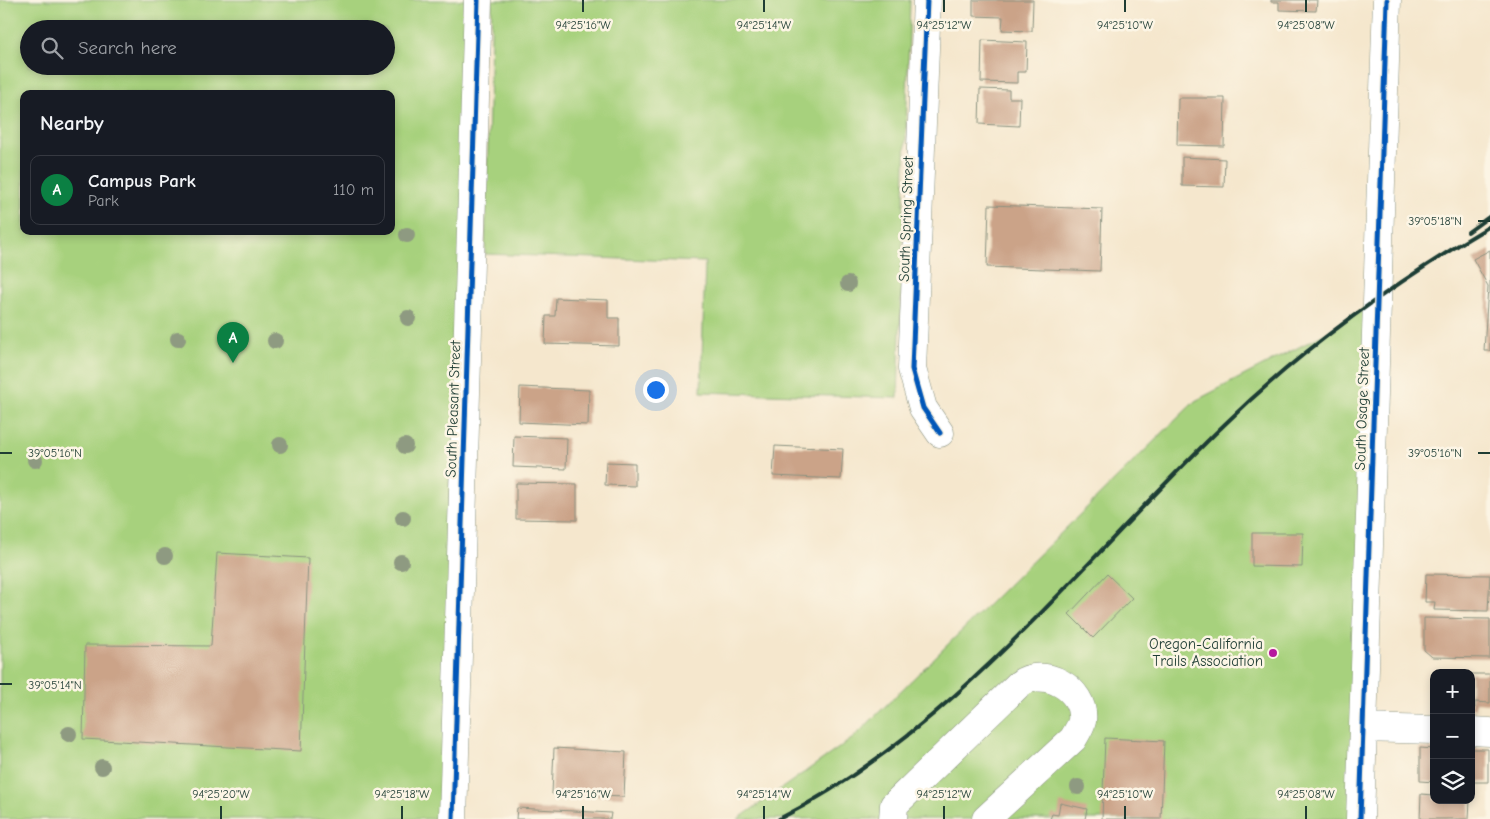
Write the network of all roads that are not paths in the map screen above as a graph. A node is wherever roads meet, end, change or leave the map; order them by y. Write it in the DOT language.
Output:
graph roads {
  1 [pos="478,0"];
  2 [pos="927,0"];
  3 [pos="1387,0"];
  4 [pos="940,433"];
  5 [pos="1363,728"];
  6 [pos="1430,730"];
  7 [pos="1475,731"];
  8 [pos="1490,732"];
  9 [pos="453,819"];
  10 [pos="893,819"];
  11 [pos="986,819"];
  12 [pos="1360,819"];
  1 -- 9 [label="street, South Pleasant Street"];
  2 -- 4 [label="street, South Spring Street"];
  3 -- 5 [label="street, South Osage Street"];
  5 -- 6 [label="street"];
  5 -- 12 [label="street, South Osage Street"];
  7 -- 8 [label="street"];
  10 -- 11 [label="street"];
}
